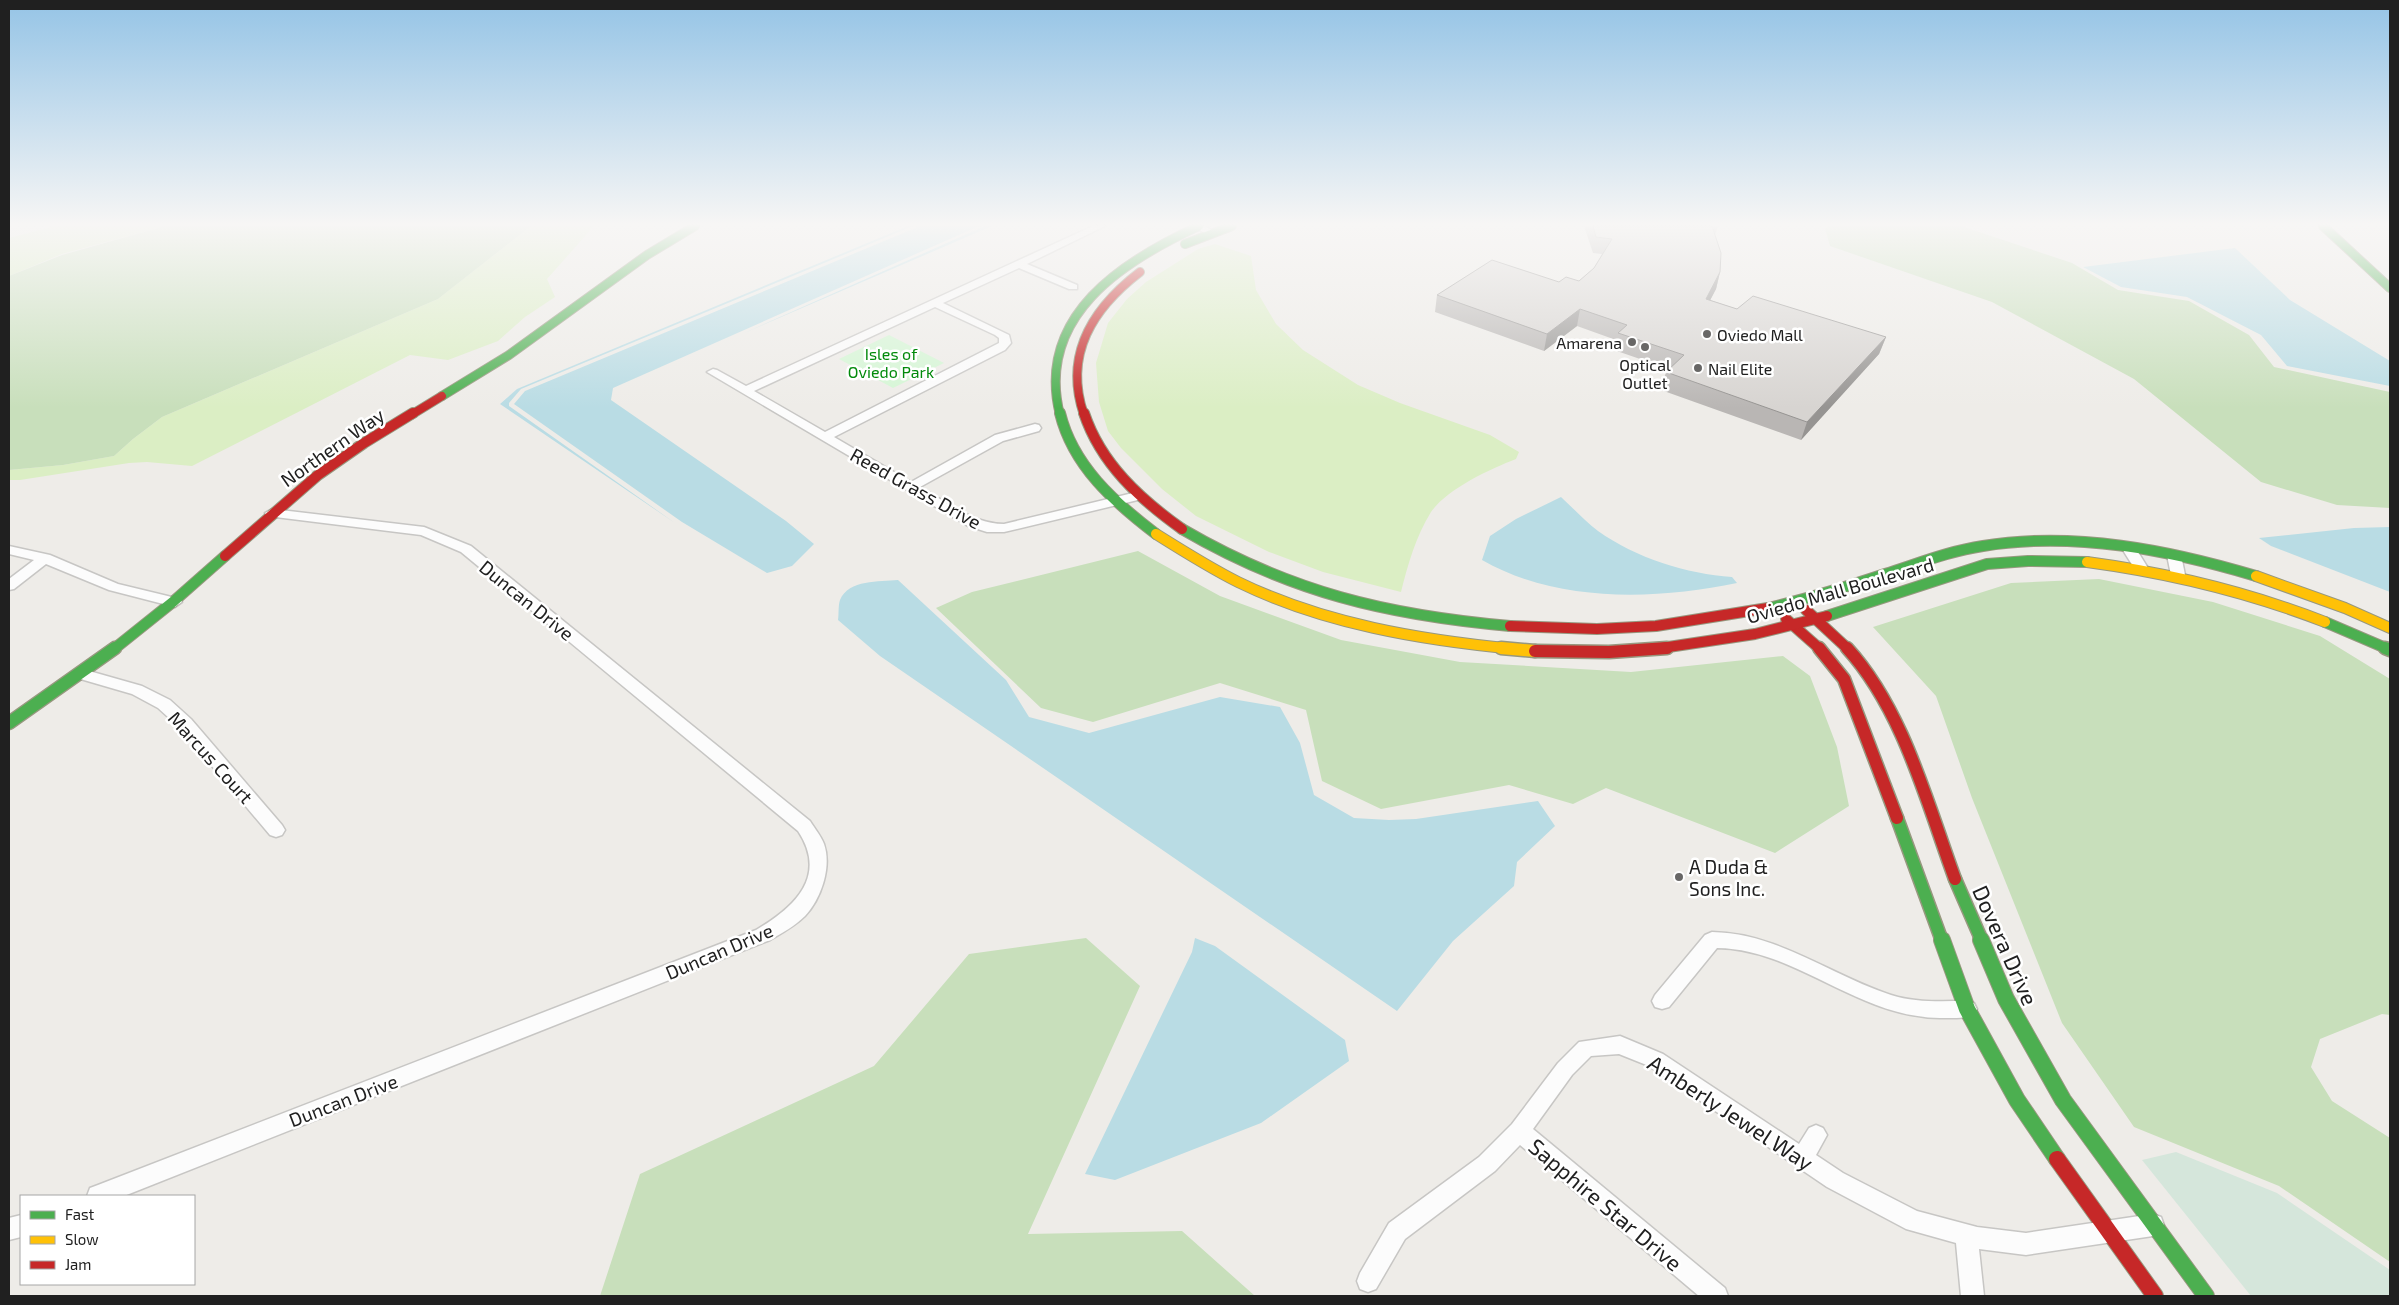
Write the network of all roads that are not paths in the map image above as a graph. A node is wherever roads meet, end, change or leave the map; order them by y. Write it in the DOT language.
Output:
graph roads {
  1 [pos="601,287"];
  2 [pos="970,287"];
  3 [pos="1097,287"];
  4 [pos="1120,287"];
  5 [pos="935,303"];
  6 [pos="713,372"];
  7 [pos="745,391"];
  8 [pos="1035,428"];
  9 [pos="824,437"];
  10 [pos="911,487"];
  11 [pos="1137,496"];
  12 [pos="1113,502"];
  13 [pos="272,513"];
  14 [pos="2128,547"];
  15 [pos="9,550"];
  16 [pos="2174,555"];
  17 [pos="45,558"];
  18 [pos="2140,568"];
  19 [pos="2178,575"];
  20 [pos="9,586"];
  21 [pos="1796,601"];
  22 [pos="175,602"];
  23 [pos="1772,608"];
  24 [pos="1815,618"];
  25 [pos="1793,625"];
  26 [pos="2390,628"];
  27 [pos="2390,650"];
  28 [pos="82,674"];
  29 [pos="9,723"];
  30 [pos="276,830"];
  31 [pos="1662,1001"];
  32 [pos="1966,1009"];
  33 [pos="1518,1131"];
  34 [pos="1816,1134"];
  35 [pos="1802,1158"];
  36 [pos="101,1195"];
  37 [pos="2153,1225"];
  38 [pos="2107,1231"];
  39 [pos="1966,1236"];
  40 [pos="1368,1281"];
  41 [pos="1717,1296"];
  42 [pos="1972,1296"];
  43 [pos="2155,1296"];
  44 [pos="2206,1296"];
  1 -- 13 [label="main road, Northern Way"];
  2 -- 5 [label="street"];
  3 -- 12 [label="main road, Oviedo Mall Boulevard"];
  4 -- 11 [label="main road, Oviedo Mall Boulevard"];
  5 -- 7 [label="street"];
  5 -- 9 [label="street"];
  6 -- 7 [label="street, Reed Grass Drive"];
  7 -- 9 [label="street, Reed Grass Drive"];
  8 -- 10 [label="street"];
  9 -- 10 [label="street, Reed Grass Drive"];
  10 -- 12 [label="street, Reed Grass Drive"];
  11 -- 12 [label="street, Reed Grass Drive"];
  11 -- 23 [label="main road, Oviedo Mall Boulevard"];
  12 -- 25 [label="main road, Oviedo Mall Boulevard"];
  13 -- 22 [label="main road, Northern Way"];
  13 -- 36 [label="street, Duncan Drive"];
  14 -- 16 [label="main road, Oviedo Mall Boulevard"];
  14 -- 18 [label="street"];
  14 -- 21 [label="main road, Oviedo Mall Boulevard"];
  15 -- 17 [label="street"];
  16 -- 19 [label="street"];
  16 -- 26 [label="main road, Oviedo Mall Boulevard"];
  17 -- 20 [label="street"];
  17 -- 22 [label="street"];
  18 -- 19 [label="main road, Oviedo Mall Boulevard"];
  18 -- 24 [label="main road, Oviedo Mall Boulevard"];
  19 -- 27 [label="main road, Oviedo Mall Boulevard"];
  21 -- 23 [label="main road, Oviedo Mall Boulevard"];
  21 -- 24 [label="main road, Dovera Drive"];
  22 -- 28 [label="main road, Northern Way"];
  23 -- 25 [label="main road"];
  24 -- 25 [label="main road, Oviedo Mall Boulevard"];
  24 -- 37 [label="main road, Dovera Drive"];
  25 -- 32 [label="main road"];
  28 -- 29 [label="main road, Northern Way"];
  28 -- 30 [label="street, Marcus Court"];
  31 -- 32 [label="street"];
  32 -- 38 [label="main road"];
  33 -- 35 [label="street, Amberly Jewel Way"];
  33 -- 40 [label="street, Amberly Jewel Way"];
  33 -- 41 [label="street, Sapphire Star Drive"];
  34 -- 35 [label="street"];
  35 -- 39 [label="street, Amberly Jewel Way"];
  37 -- 38 [label="street, Amberly Jewel Way"];
  37 -- 44 [label="main road, Dovera Drive"];
  38 -- 39 [label="street, Amberly Jewel Way"];
  38 -- 43 [label="main road"];
  39 -- 42 [label="street"];
}
